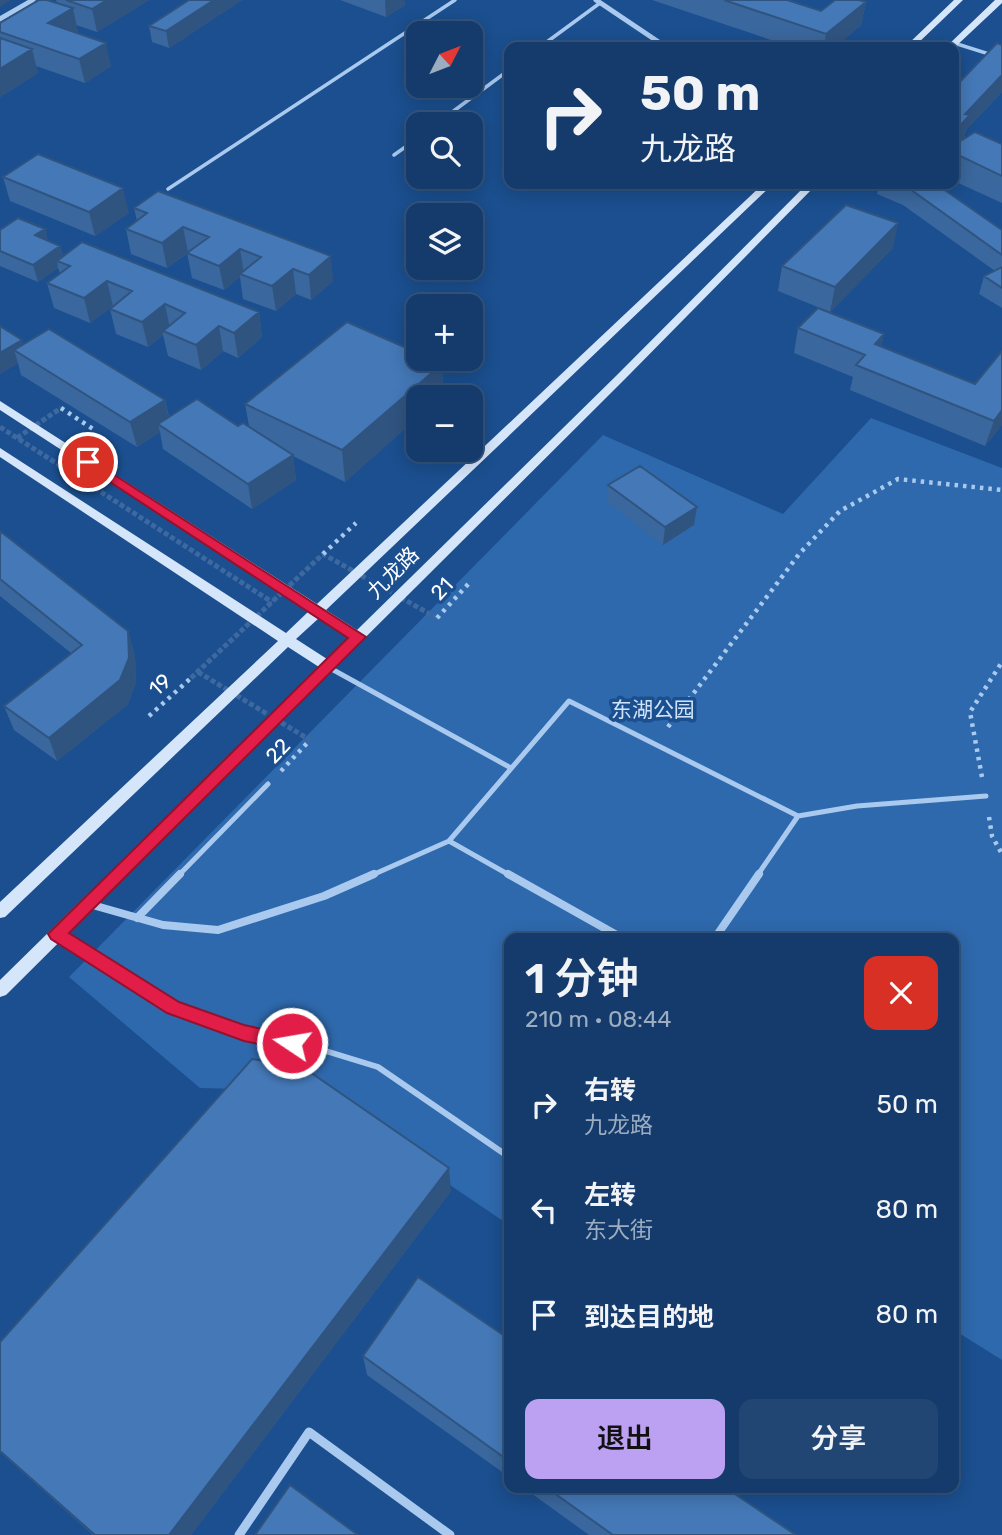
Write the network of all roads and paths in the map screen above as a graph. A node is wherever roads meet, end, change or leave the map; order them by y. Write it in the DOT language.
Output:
graph roads {
  1 [pos="33,0"];
  2 [pos="455,0"];
  3 [pos="959,0"];
  4 [pos="1000,0"];
  5 [pos="598,1"];
  6 [pos="0,19"];
  7 [pos="546,42"];
  8 [pos="659,42"];
  9 [pos="914,42"];
  10 [pos="955,42"];
  11 [pos="959,47"];
  12 [pos="1002,58"];
  13 [pos="504,74"];
  14 [pos="452,112"];
  15 [pos="406,147"];
  16 [pos="394,156"];
  17 [pos="168,189"];
  18 [pos="763,189"];
  19 [pos="807,189"];
  20 [pos="0,405"];
  21 [pos="61,408"];
  22 [pos="96,431"];
  23 [pos="0,452"];
  24 [pos="1002,491"];
  25 [pos="356,523"];
  26 [pos="323,554"];
  27 [pos="471,582"];
  28 [pos="317,610"];
  29 [pos="437,618"];
  30 [pos="358,637"];
  31 [pos="285,640"];
  32 [pos="1002,662"];
  33 [pos="328,667"];
  34 [pos="191,678"];
  35 [pos="149,716"];
  36 [pos="310,740"];
  37 [pos="654,744"];
  38 [pos="511,768"];
  39 [pos="268,784"];
  40 [pos="986,796"];
  41 [pos="798,817"];
  42 [pos="449,841"];
  43 [pos="1002,854"];
  44 [pos="87,904"];
  45 [pos="0,912"];
  46 [pos="137,918"];
  47 [pos="613,933"];
  48 [pos="718,933"];
  49 [pos="57,934"];
  50 [pos="0,990"];
  51 [pos="504,1154"];
  52 [pos="239,1535"];
  53 [pos="450,1535"];
  1 -- 6 [label="street"];
  2 -- 17 [label="lane"];
  3 -- 9 [label="main road"];
  4 -- 10 [label="main road"];
  5 -- 7 [label="lane"];
  5 -- 8 [label="street"];
  11 -- 12 [label="lane"];
  13 -- 14 [label="lane"];
  15 -- 16 [label="lane"];
  18 -- 28 [label="main road, 九龙路"];
  19 -- 30 [label="main road, 九龙路"];
  20 -- 28 [label="main road"];
  21 -- 22 [label="path"];
  23 -- 31 [label="main road"];
  24 -- 37 [label="path"];
  25 -- 26 [label="path"];
  27 -- 29 [label="path, 21"];
  28 -- 30 [label="main road"];
  28 -- 31 [label="main road, 九龙路"];
  30 -- 33 [label="main road, 九龙路"];
  31 -- 33 [label="main road"];
  31 -- 45 [label="main road, 九龙路"];
  32 -- 40 [label="path"];
  33 -- 38 [label="street"];
  33 -- 44 [label="main road, 九龙路"];
  34 -- 35 [label="path, 19"];
  36 -- 39 [label="path, 22"];
  37 -- 38 [label="street"];
  37 -- 41 [label="street"];
  38 -- 42 [label="street"];
  39 -- 46 [label="street"];
  40 -- 41 [label="street"];
  40 -- 43 [label="path"];
  41 -- 48 [label="street"];
  42 -- 46 [label="street"];
  42 -- 47 [label="street"];
  44 -- 46 [label="street"];
  44 -- 49 [label="main road, 九龙路"];
  49 -- 50 [label="main road, 九龙路"];
  49 -- 51 [label="lane"];
  52 -- 53 [label="street"];
}
